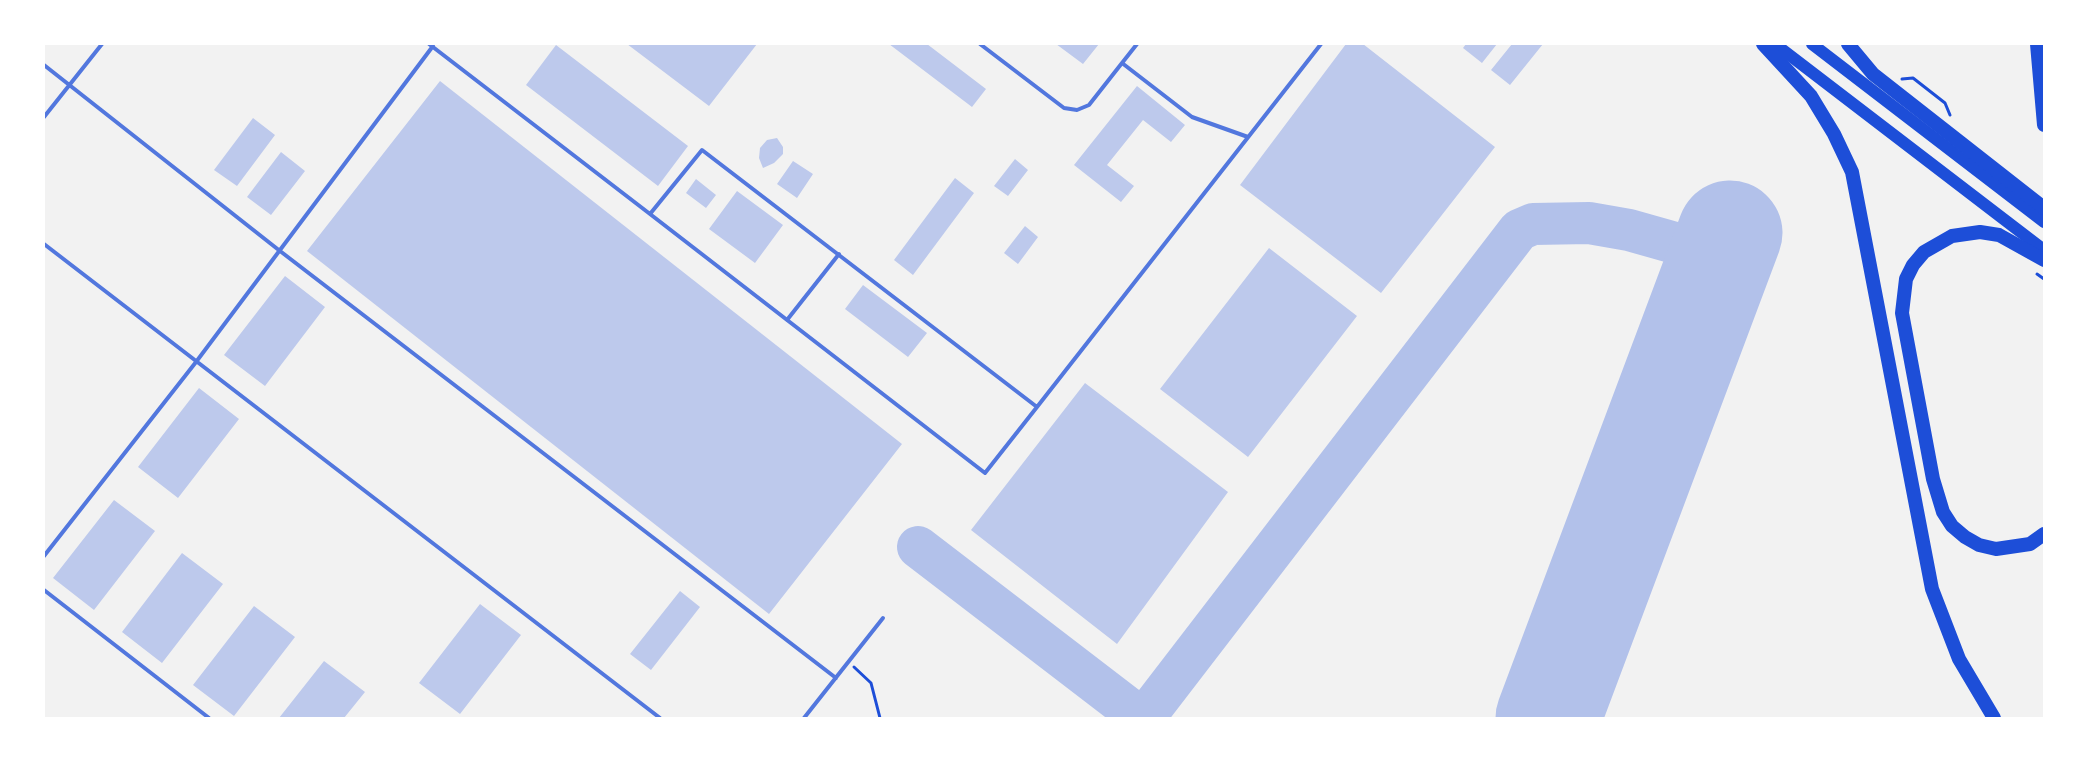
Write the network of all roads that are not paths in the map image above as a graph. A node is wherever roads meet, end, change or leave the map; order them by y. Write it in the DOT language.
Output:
graph roads {
  1 [pos="102,44"];
  2 [pos="980,44"];
  3 [pos="1137,44"];
  4 [pos="1321,44"];
  5 [pos="1763,44"];
  6 [pos="1775,44"];
  7 [pos="1812,44"];
  8 [pos="1848,44"];
  9 [pos="2037,44"];
  10 [pos="431,45"];
  11 [pos="1122,63"];
  12 [pos="44,65"];
  13 [pos="69,85"];
  14 [pos="44,117"];
  15 [pos="2044,125"];
  16 [pos="1248,137"];
  17 [pos="2044,208"];
  18 [pos="651,214"];
  19 [pos="2044,222"];
  20 [pos="44,244"];
  21 [pos="2030,245"];
  22 [pos="2044,250"];
  23 [pos="280,251"];
  24 [pos="839,254"];
  25 [pos="2044,260"];
  26 [pos="787,320"];
  27 [pos="196,362"];
  28 [pos="1037,406"];
  29 [pos="2044,534"];
  30 [pos="44,556"];
  31 [pos="44,590"];
  32 [pos="883,618"];
  33 [pos="836,678"];
  34 [pos="209,718"];
  35 [pos="660,718"];
  36 [pos="804,718"];
  37 [pos="1994,718"];
  1 -- 13 [label="lane"];
  2 -- 11 [label="lane"];
  3 -- 11 [label="lane"];
  4 -- 16 [label="lane"];
  5 -- 37 [label="highway"];
  6 -- 21 [label="main road"];
  7 -- 19 [label="main road"];
  8 -- 17 [label="highway"];
  9 -- 15 [label="highway"];
  10 -- 18 [label="lane"];
  10 -- 23 [label="lane"];
  11 -- 16 [label="lane"];
  12 -- 13 [label="lane"];
  13 -- 14 [label="lane"];
  13 -- 23 [label="lane"];
  16 -- 28 [label="lane"];
  18 -- 24 [label="lane"];
  18 -- 26 [label="lane"];
  20 -- 27 [label="lane"];
  21 -- 22 [label="main road"];
  21 -- 25 [label="highway"];
  21 -- 29 [label="highway"];
  23 -- 27 [label="lane"];
  23 -- 33 [label="lane"];
  24 -- 26 [label="lane"];
  24 -- 28 [label="lane"];
  26 -- 28 [label="lane"];
  27 -- 30 [label="lane"];
  27 -- 35 [label="lane"];
  31 -- 34 [label="lane"];
  32 -- 33 [label="lane"];
  33 -- 36 [label="lane"];
}
